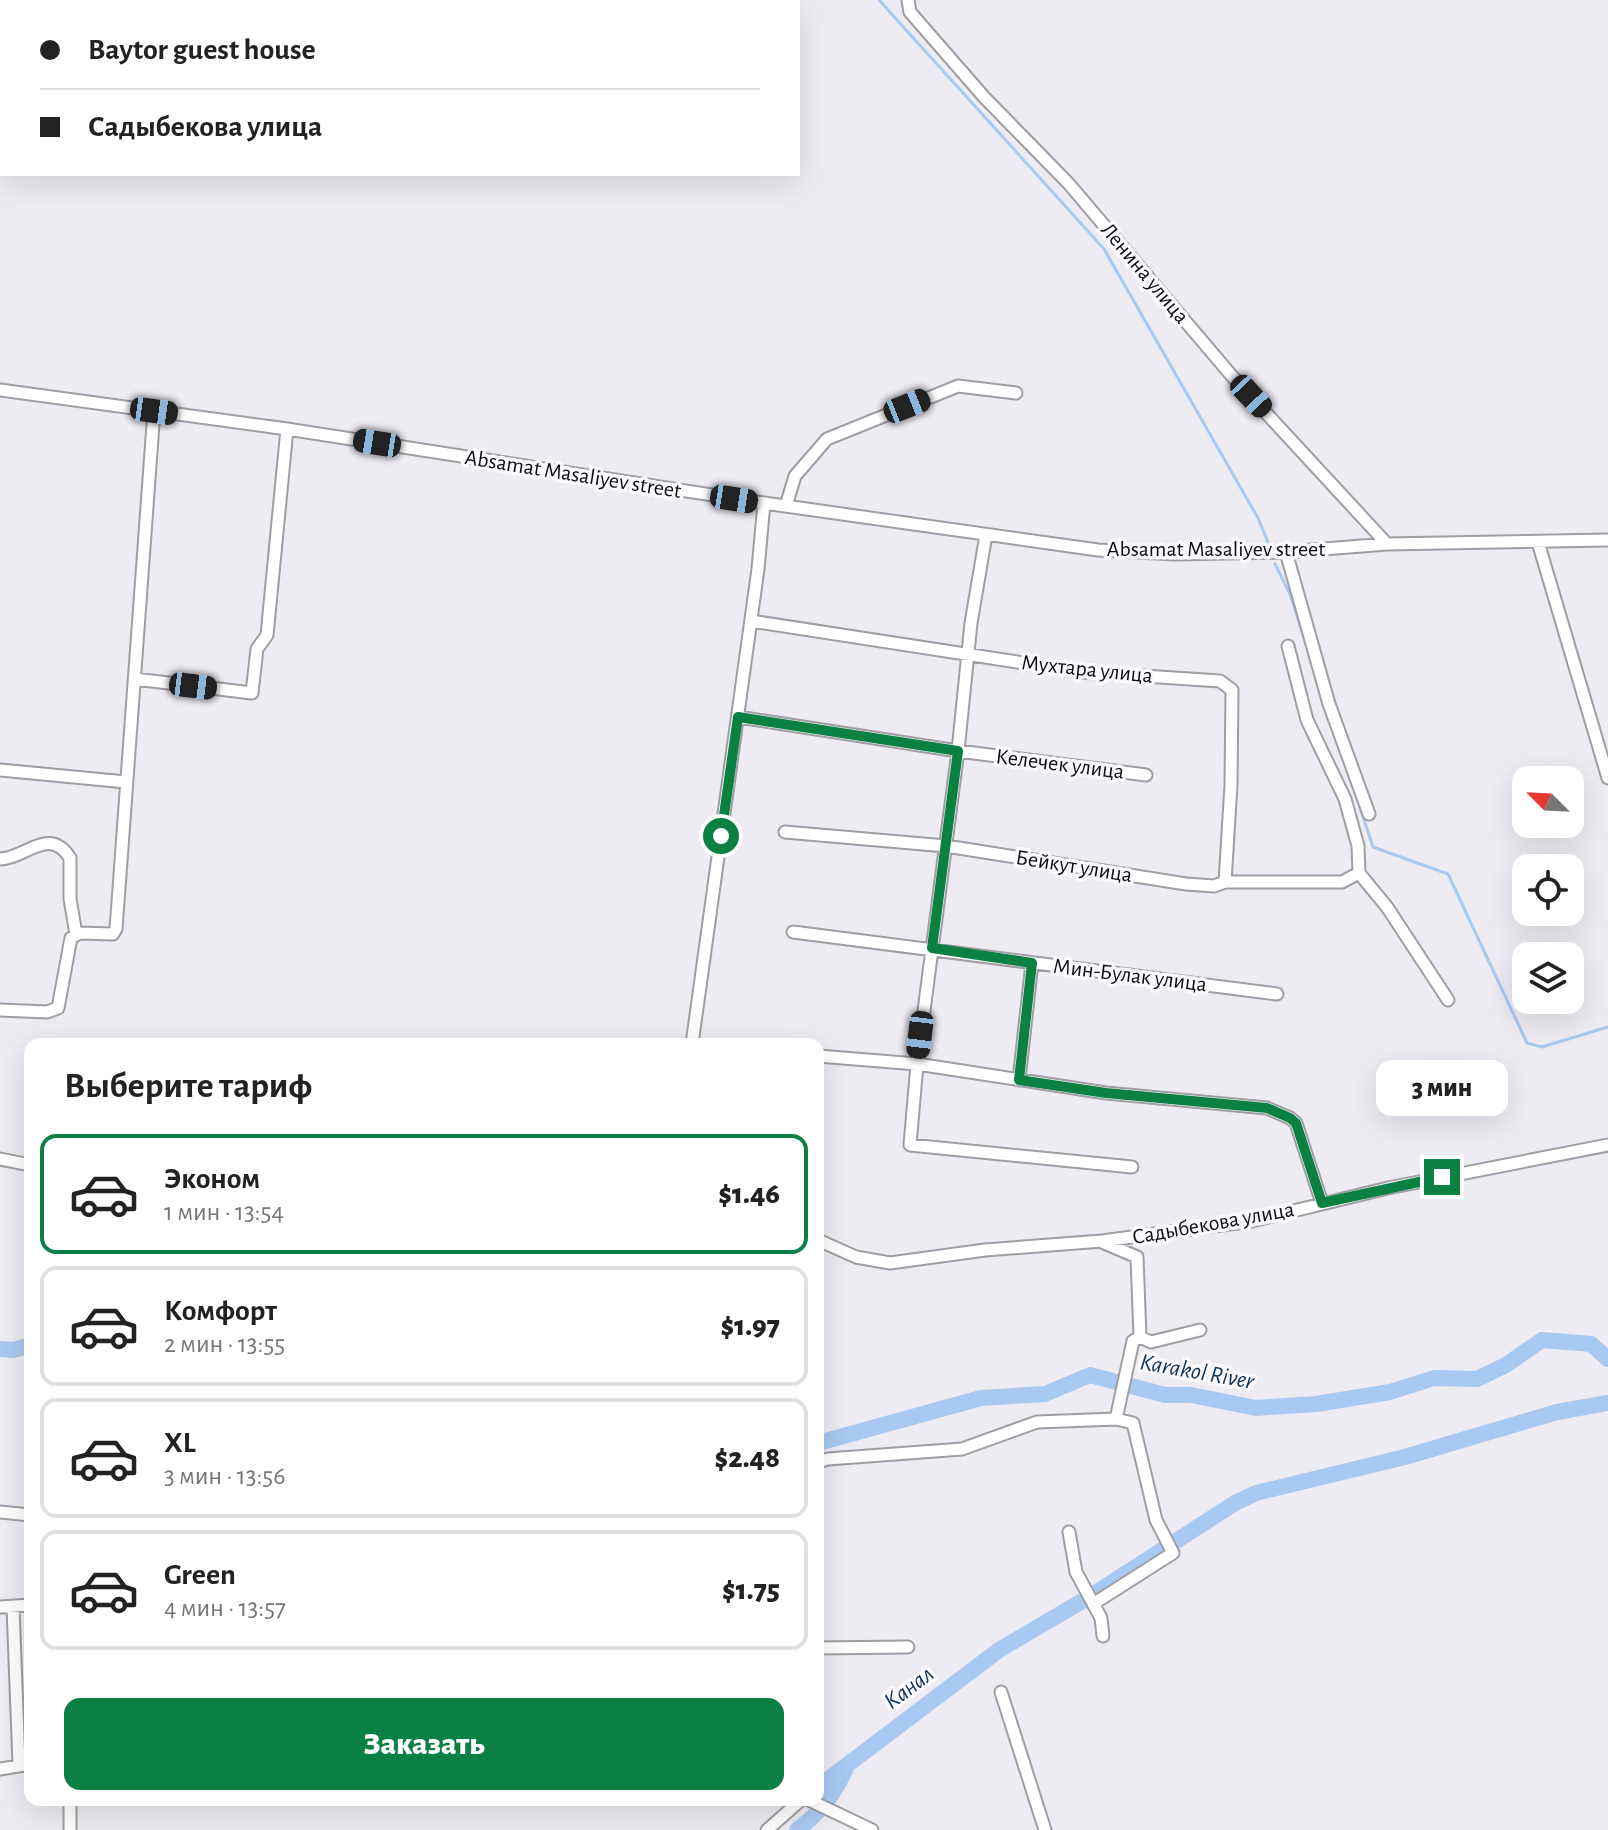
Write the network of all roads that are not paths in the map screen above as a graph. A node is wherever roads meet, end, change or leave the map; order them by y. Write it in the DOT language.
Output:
graph roads {
  1 [pos="908,0"];
  2 [pos="0,390"];
  3 [pos="1016,393"];
  4 [pos="154,411"];
  5 [pos="287,429"];
  6 [pos="764,503"];
  7 [pos="786,506"];
  8 [pos="986,535"];
  9 [pos="1608,540"];
  10 [pos="1538,542"];
  11 [pos="1387,544"];
  12 [pos="1286,552"];
  13 [pos="751,621"];
  14 [pos="1288,646"];
  15 [pos="969,653"];
  16 [pos="135,679"];
  17 [pos="738,717"];
  18 [pos="958,751"];
  19 [pos="0,770"];
  20 [pos="1146,775"];
  21 [pos="1608,778"];
  22 [pos="126,782"];
  23 [pos="1369,814"];
  24 [pos="785,832"];
  25 [pos="946,846"];
  26 [pos="0,859"];
  27 [pos="1359,873"];
  28 [pos="1225,882"];
  29 [pos="793,932"];
  30 [pos="76,934"];
  31 [pos="932,948"];
  32 [pos="1032,963"];
  33 [pos="1277,994"];
  34 [pos="1448,1000"];
  35 [pos="0,1010"];
  36 [pos="693,1038"];
  37 [pos="824,1056"];
  38 [pos="917,1064"];
  39 [pos="1019,1080"];
  40 [pos="1608,1145"];
  41 [pos="0,1159"];
  42 [pos="24,1164"];
  43 [pos="1132,1167"];
  44 [pos="1322,1203"];
  45 [pos="1147,1235"];
  46 [pos="1102,1241"];
  47 [pos="824,1243"];
  48 [pos="1137,1257"];
  49 [pos="1200,1330"];
  50 [pos="1140,1337"];
  51 [pos="1116,1419"];
  52 [pos="824,1460"];
  53 [pos="0,1512"];
  54 [pos="24,1514"];
  55 [pos="1069,1532"];
  56 [pos="1093,1604"];
  57 [pos="24,1606"];
  58 [pos="0,1607"];
  59 [pos="13,1607"];
  60 [pos="1103,1636"];
  61 [pos="908,1647"];
  62 [pos="824,1648"];
  63 [pos="1001,1692"];
  64 [pos="24,1751"];
  65 [pos="24,1764"];
  66 [pos="0,1769"];
  67 [pos="70,1806"];
  68 [pos="794,1806"];
  69 [pos="822,1806"];
  70 [pos="70,1830"];
  71 [pos="767,1830"];
  72 [pos="872,1830"];
  73 [pos="1045,1830"];
  1 -- 11 [label="street, Ленина улица"];
  2 -- 4 [label="street, Absamat Masaliyev street"];
  3 -- 7 [label="street"];
  4 -- 5 [label="street, Absamat Masaliyev street"];
  4 -- 16 [label="street"];
  5 -- 6 [label="street, Absamat Masaliyev street"];
  5 -- 16 [label="street"];
  6 -- 7 [label="street, Absamat Masaliyev street"];
  6 -- 13 [label="street"];
  7 -- 8 [label="street, Absamat Masaliyev street"];
  8 -- 12 [label="street, Absamat Masaliyev street"];
  8 -- 15 [label="street"];
  9 -- 10 [label="street, Absamat Masaliyev street"];
  10 -- 11 [label="street, Absamat Masaliyev street"];
  10 -- 21 [label="street"];
  11 -- 12 [label="street, Absamat Masaliyev street"];
  12 -- 23 [label="street"];
  13 -- 15 [label="street, Мухтара улица"];
  13 -- 17 [label="street"];
  14 -- 27 [label="street"];
  15 -- 18 [label="street"];
  15 -- 28 [label="street, Мухтара улица"];
  16 -- 22 [label="street"];
  17 -- 18 [label="street, Келечек улица"];
  17 -- 36 [label="street"];
  18 -- 20 [label="street, Келечек улица"];
  18 -- 25 [label="street"];
  19 -- 22 [label="street"];
  22 -- 30 [label="street"];
  24 -- 25 [label="street, Бейкут улица"];
  25 -- 28 [label="street, Бейкут улица"];
  25 -- 31 [label="street"];
  26 -- 30 [label="street"];
  27 -- 28 [label="street, Бейкут улица"];
  27 -- 34 [label="street"];
  29 -- 31 [label="street, Мин-Булак улица"];
  30 -- 35 [label="street"];
  31 -- 32 [label="street, Мин-Булак улица"];
  31 -- 38 [label="street"];
  32 -- 33 [label="street, Мин-Булак улица"];
  32 -- 39 [label="street"];
  37 -- 38 [label="street"];
  38 -- 39 [label="street"];
  38 -- 43 [label="street"];
  39 -- 44 [label="street"];
  40 -- 44 [label="street, Садыбекова улица"];
  41 -- 42 [label="street"];
  44 -- 45 [label="street, Садыбекова улица"];
  45 -- 46 [label="street, Садыбекова улица"];
  45 -- 48 [label="street"];
  46 -- 47 [label="street, Садыбекова улица"];
  46 -- 48 [label="street"];
  48 -- 50 [label="street"];
  49 -- 50 [label="street"];
  50 -- 51 [label="street"];
  51 -- 52 [label="street"];
  51 -- 56 [label="street"];
  53 -- 54 [label="street"];
  55 -- 56 [label="street"];
  56 -- 60 [label="street"];
  57 -- 59 [label="street"];
  58 -- 59 [label="street"];
  59 -- 64 [label="street"];
  61 -- 62 [label="street"];
  63 -- 73 [label="street"];
  65 -- 66 [label="street"];
  67 -- 70 [label="street"];
  68 -- 71 [label="street"];
  69 -- 72 [label="street"];
}
